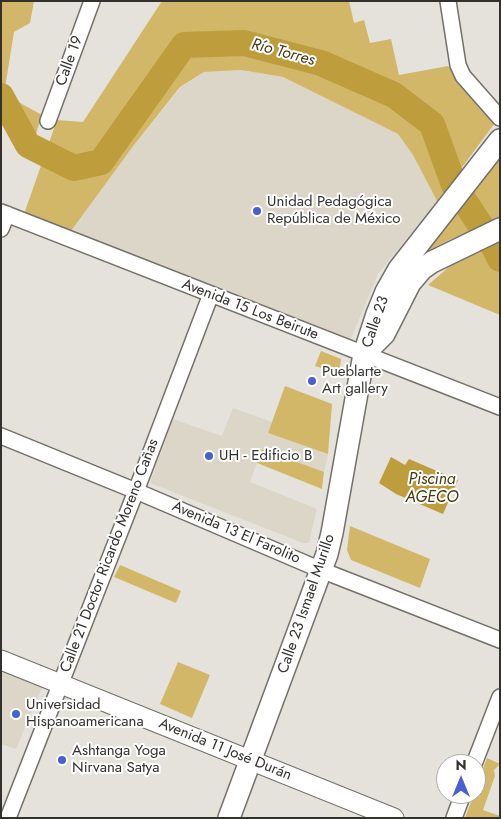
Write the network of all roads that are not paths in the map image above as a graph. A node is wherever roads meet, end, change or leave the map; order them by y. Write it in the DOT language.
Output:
graph roads {
  1 [pos="92,1"];
  2 [pos="448,1"];
  3 [pos="500,118"];
  4 [pos="48,121"];
  5 [pos="500,140"];
  6 [pos="4,213"];
  7 [pos="1,229"];
  8 [pos="500,229"];
  9 [pos="210,294"];
  10 [pos="364,354"];
  11 [pos="500,407"];
  12 [pos="1,436"];
  13 [pos="136,490"];
  14 [pos="321,570"];
  15 [pos="500,640"];
  16 [pos="1,660"];
  17 [pos="62,683"];
  18 [pos="500,697"];
  19 [pos="478,754"];
  20 [pos="251,761"];
  21 [pos="459,804"];
  22 [pos="8,818"];
  23 [pos="228,818"];
  24 [pos="394,818"];
  25 [pos="454,818"];
  1 -- 4 [label="street, Calle 19"];
  2 -- 3 [label="street"];
  5 -- 10 [label="main road, Calle 23"];
  6 -- 7 [label="street"];
  6 -- 9 [label="street, Avenida 15 Los Beirute"];
  8 -- 10 [label="main road, Calle 23"];
  9 -- 10 [label="street, Avenida 15 Los Beirute"];
  9 -- 13 [label="street, Calle 21 Doctor Ricardo Moreno Cañas"];
  10 -- 11 [label="street, Avenida 15 Los Beirute"];
  10 -- 14 [label="main road, Calle 23 Ismael Murillo"];
  12 -- 13 [label="street, Avenida 13 El Farolito"];
  13 -- 14 [label="street, Avenida 13 El Farolito"];
  13 -- 17 [label="street, Calle 21 Doctor Ricardo Moreno Cañas"];
  14 -- 15 [label="street, Avenida 13 El Farolito"];
  14 -- 20 [label="main road, Calle 23 Ismael Murillo"];
  16 -- 17 [label="street, Avenida 11 José Durán"];
  17 -- 20 [label="street, Avenida 11 José Durán"];
  17 -- 22 [label="street, Calle 21 Doctor Ricardo Moreno Cañas"];
  18 -- 19 [label="street"];
  20 -- 23 [label="main road, Calle 23 Ismael Murillo"];
  20 -- 24 [label="street, Avenida 11 José Durán"];
  21 -- 25 [label="street"];
}
